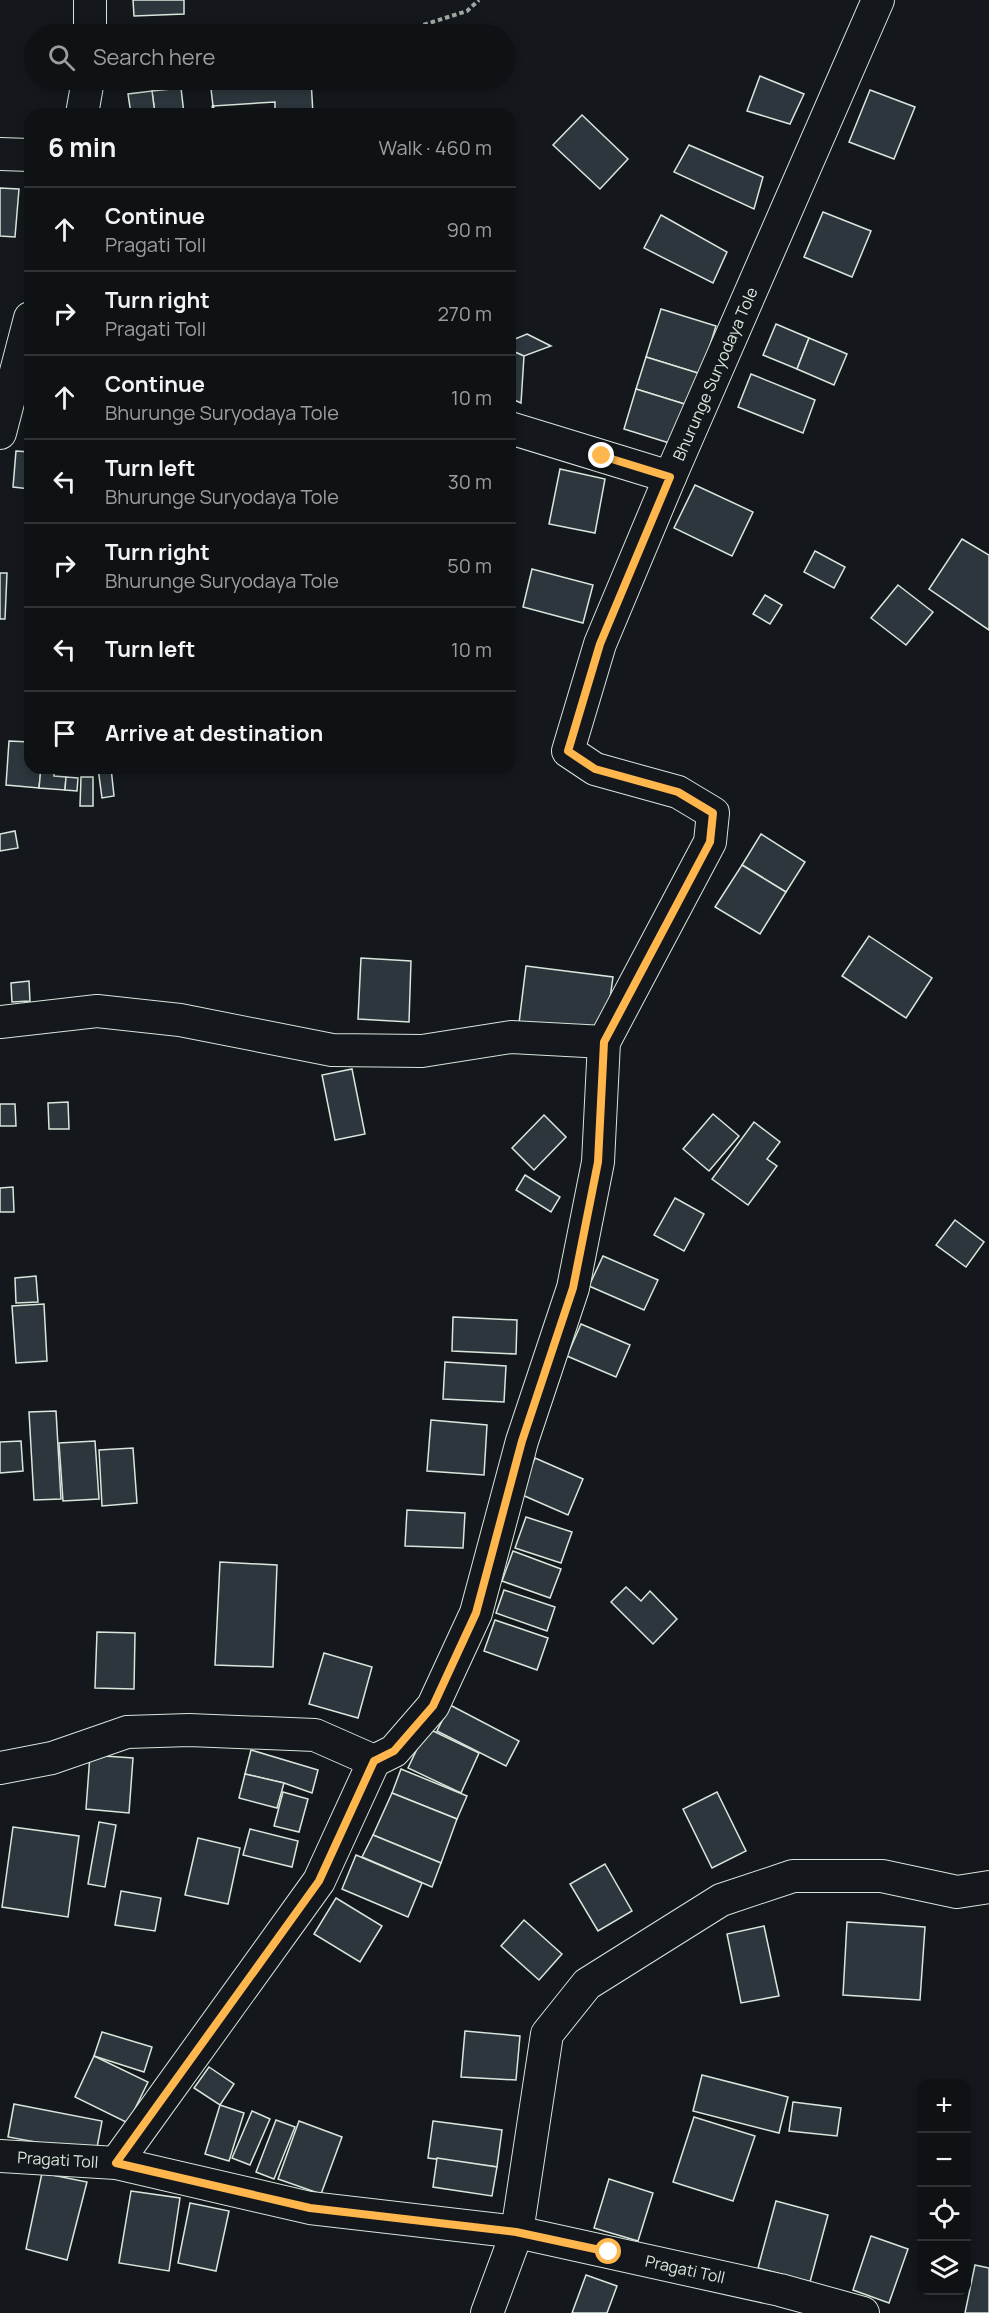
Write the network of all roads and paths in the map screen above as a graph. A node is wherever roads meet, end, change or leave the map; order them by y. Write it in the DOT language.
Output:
graph roads {
  1 [pos="90,0"];
  2 [pos="479,0"];
  3 [pos="878,0"];
  4 [pos="90,24"];
  5 [pos="425,24"];
  6 [pos="86,90"];
  7 [pos="83,108"];
  8 [pos="0,154"];
  9 [pos="24,155"];
  10 [pos="24,351"];
  11 [pos="11,424"];
  12 [pos="516,430"];
  13 [pos="670,477"];
  14 [pos="0,1022"];
  15 [pos="604,1042"];
  16 [pos="374,1761"];
  17 [pos="0,1768"];
  18 [pos="989,1887"];
  19 [pos="0,2156"];
  20 [pos="116,2163"];
  21 [pos="516,2232"];
  22 [pos="487,2313"];
  23 [pos="863,2313"];
  1 -- 4 [label="street"];
  2 -- 5 [label="path"];
  3 -- 13 [label="street, Bhurunge Suryodaya Tole"];
  6 -- 7 [label="street"];
  8 -- 9 [label="street"];
  10 -- 11 [label="street"];
  12 -- 13 [label="street"];
  13 -- 15 [label="street, Bhurunge Suryodaya Tole"];
  14 -- 15 [label="street"];
  15 -- 16 [label="street"];
  16 -- 17 [label="street"];
  16 -- 20 [label="street, Pragati Toll"];
  18 -- 21 [label="street"];
  19 -- 20 [label="street, Pragati Toll"];
  20 -- 21 [label="street, Pragati Toll"];
  21 -- 22 [label="street"];
  21 -- 23 [label="street, Pragati Toll"];
}
